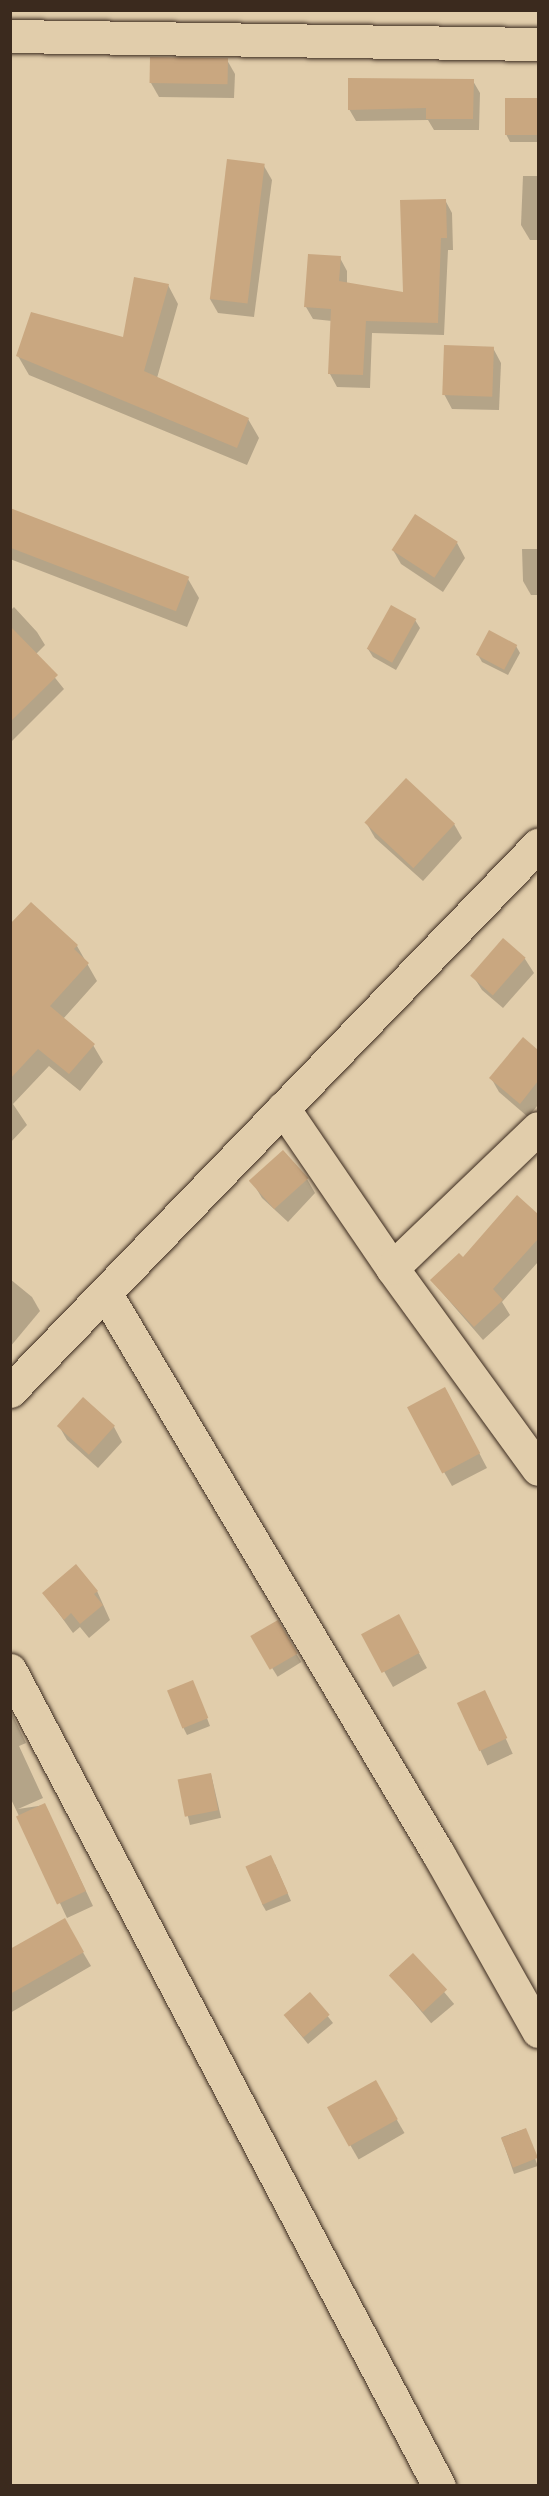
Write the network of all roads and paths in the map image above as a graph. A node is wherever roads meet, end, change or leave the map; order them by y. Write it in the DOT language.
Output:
graph roads {
  1 [pos="10,36"];
  2 [pos="538,44"];
  3 [pos="538,845"];
  4 [pos="283,1108"];
  5 [pos="535,1138"];
  6 [pos="392,1268"];
  7 [pos="106,1294"];
  8 [pos="10,1392"];
  9 [pos="538,1469"];
  10 [pos="10,1670"];
  11 [pos="538,2031"];
  12 [pos="439,2486"];
  1 -- 2 [label="street"];
  3 -- 4 [label="street"];
  4 -- 6 [label="street"];
  4 -- 7 [label="street"];
  5 -- 6 [label="street"];
  6 -- 9 [label="street"];
  7 -- 8 [label="street"];
  7 -- 11 [label="street"];
  10 -- 12 [label="street"];
}
